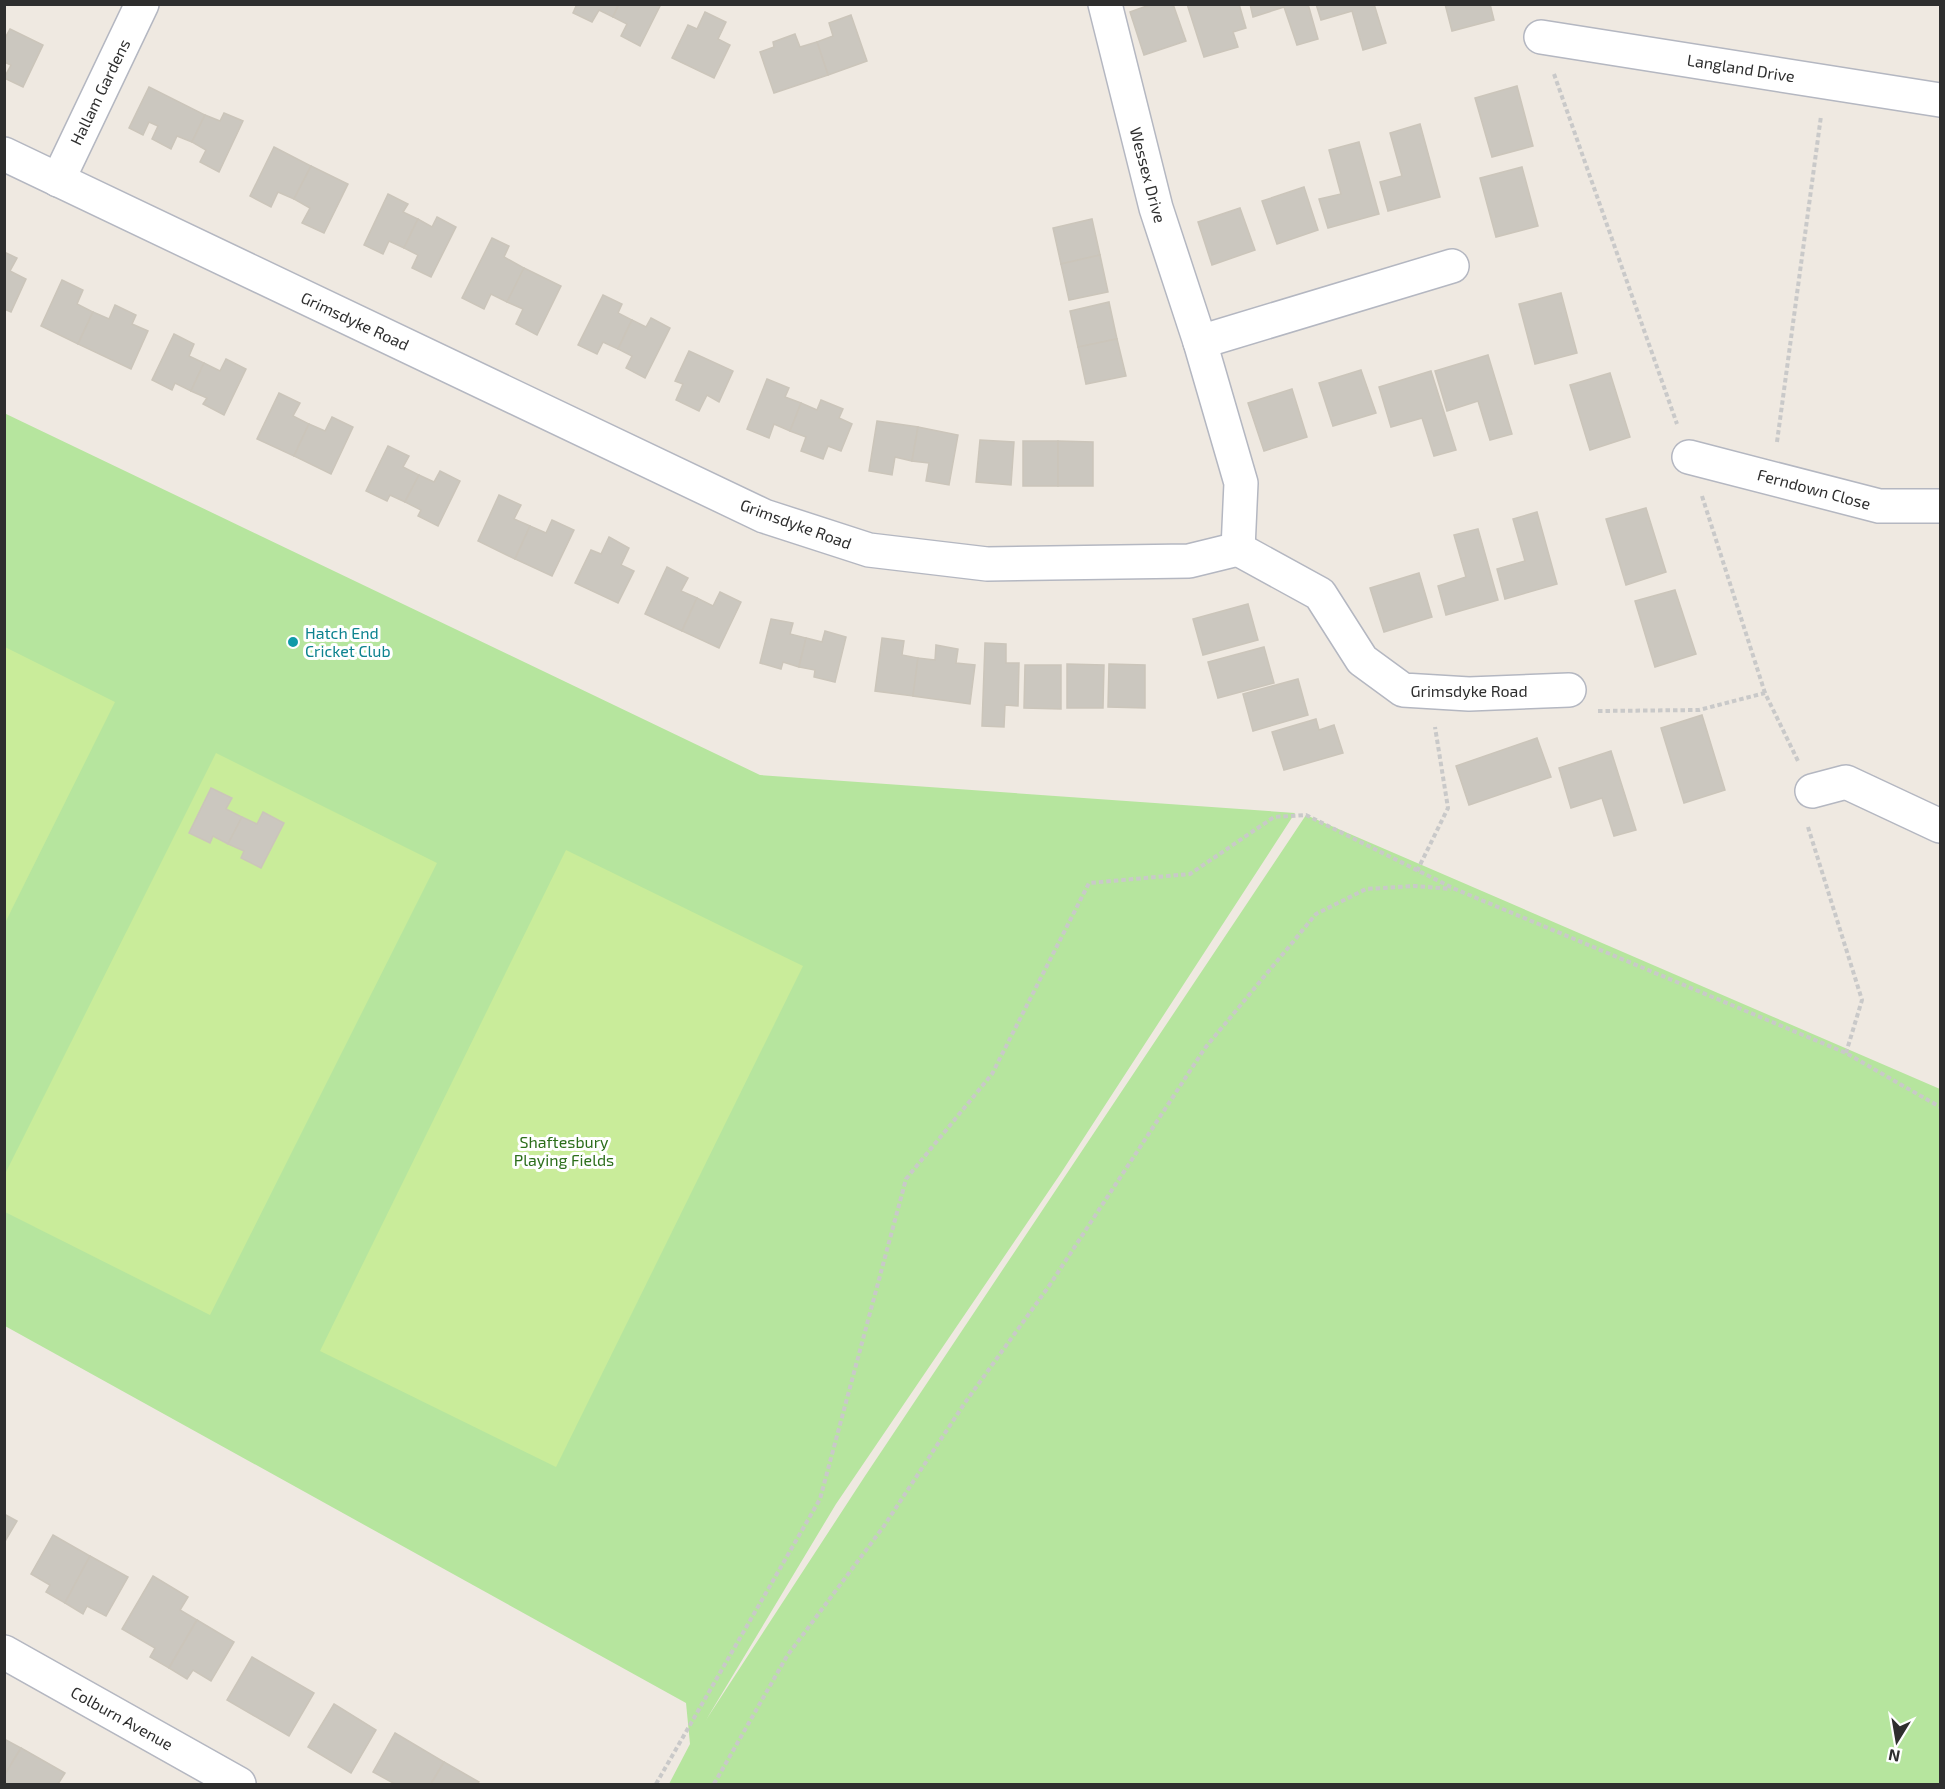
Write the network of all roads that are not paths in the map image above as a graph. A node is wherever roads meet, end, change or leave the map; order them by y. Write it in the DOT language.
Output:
graph roads {
  1 [pos="142,4"];
  2 [pos="1105,4"];
  3 [pos="1541,37"];
  4 [pos="1941,100"];
  5 [pos="4,154"];
  6 [pos="58,180"];
  7 [pos="1452,267"];
  8 [pos="1200,342"];
  9 [pos="1689,457"];
  10 [pos="1941,506"];
  11 [pos="1238,549"];
  12 [pos="1569,690"];
  13 [pos="1812,791"];
  14 [pos="1941,826"];
  15 [pos="4,1652"];
  16 [pos="239,1785"];
  1 -- 6 [label="street, Hallam Gardens"];
  2 -- 8 [label="street, Wessex Drive"];
  3 -- 4 [label="street, Langland Drive"];
  5 -- 6 [label="street, Grimsdyke Road"];
  6 -- 11 [label="street, Grimsdyke Road"];
  7 -- 8 [label="street"];
  8 -- 11 [label="street, Wessex Drive"];
  9 -- 10 [label="street, Ferndown Close"];
  11 -- 12 [label="street, Grimsdyke Road"];
  13 -- 14 [label="street"];
  15 -- 16 [label="street, Colburn Avenue"];
}
